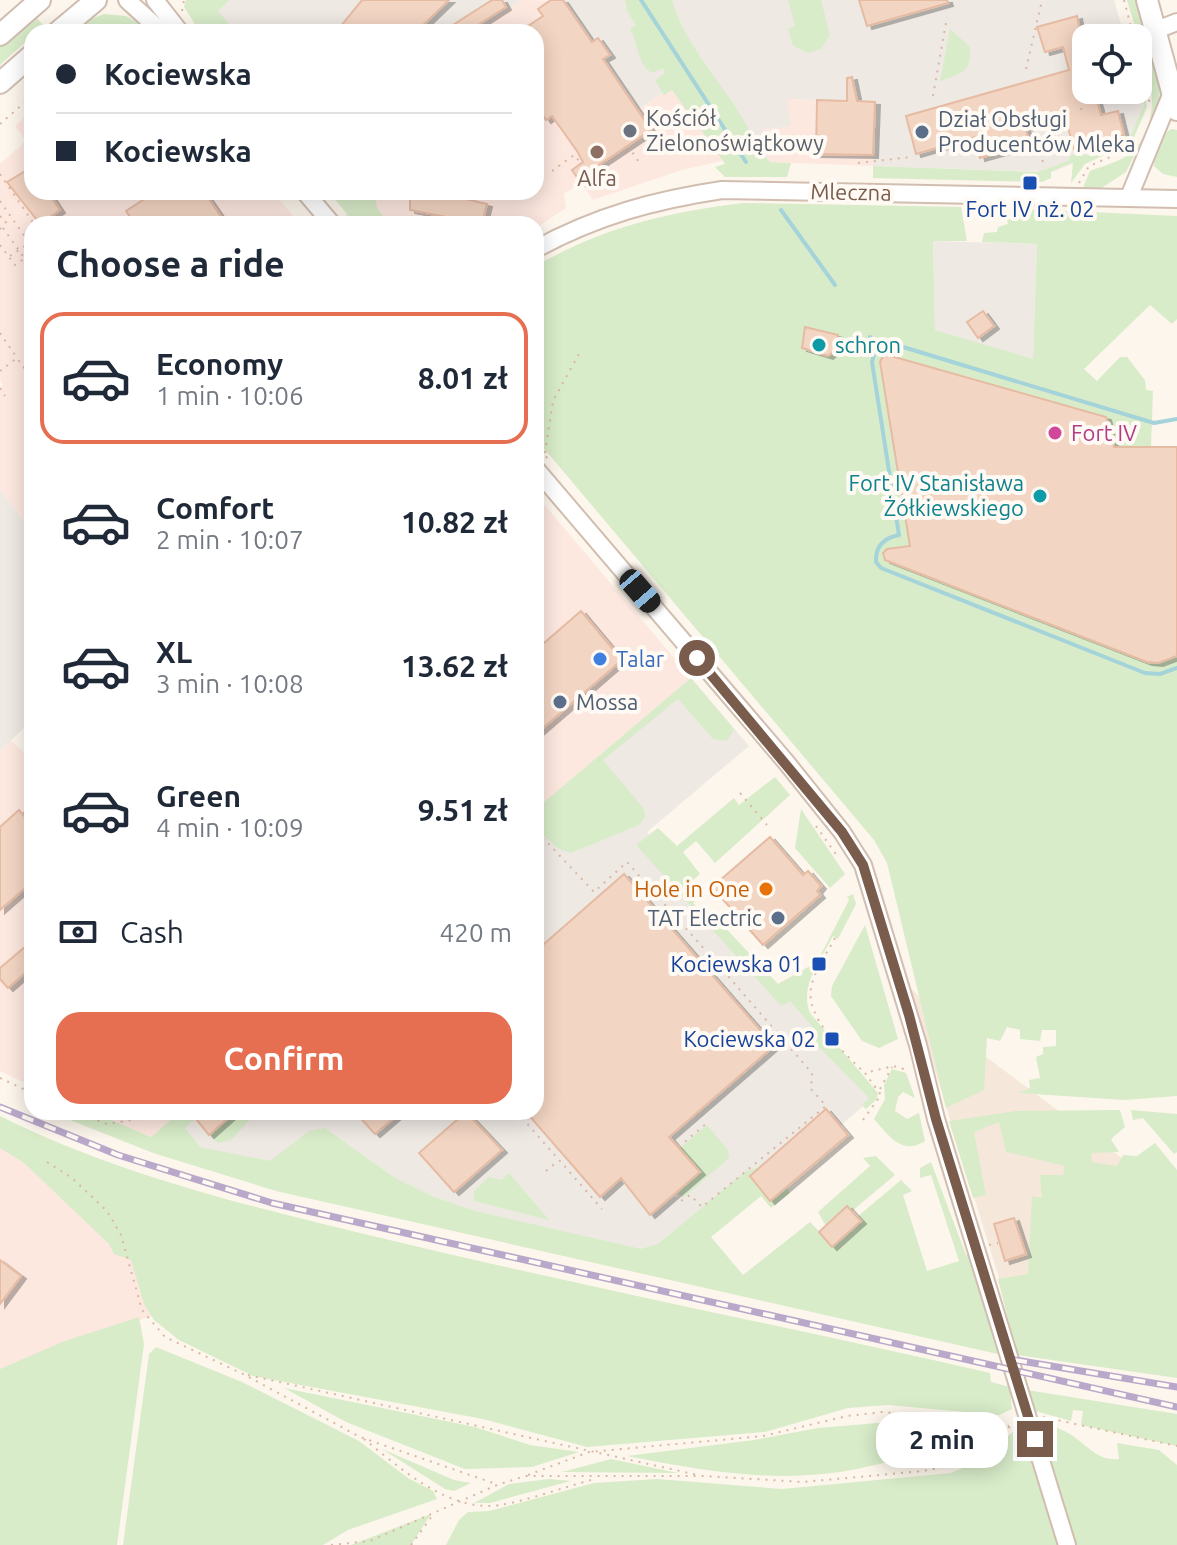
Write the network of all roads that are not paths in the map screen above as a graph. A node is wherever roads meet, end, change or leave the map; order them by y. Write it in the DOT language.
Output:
graph roads {
  1 [pos="40,0"];
  2 [pos="96,0"];
  3 [pos="127,0"];
  4 [pos="155,0"];
  5 [pos="1147,0"];
  6 [pos="1177,22"];
  7 [pos="68,24"];
  8 [pos="153,24"];
  9 [pos="174,24"];
  10 [pos="1154,31"];
  11 [pos="0,35"];
  12 [pos="24,62"];
  13 [pos="0,83"];
  14 [pos="1174,103"];
  15 [pos="1129,197"];
  16 [pos="1177,199"];
  17 [pos="312,200"];
  18 [pos="325,216"];
  19 [pos="544,245"];
  20 [pos="544,479"];
  21 [pos="1067,1545"];
  1 -- 11 [label="street"];
  2 -- 7 [label="street"];
  3 -- 8 [label="street"];
  4 -- 9 [label="street"];
  5 -- 10 [label="street"];
  6 -- 10 [label="street"];
  10 -- 14 [label="street"];
  12 -- 13 [label="street"];
  14 -- 15 [label="street"];
  15 -- 16 [label="street, Mleczna"];
  15 -- 19 [label="street, Mleczna"];
  17 -- 18 [label="street"];
  20 -- 21 [label="street"];
}
